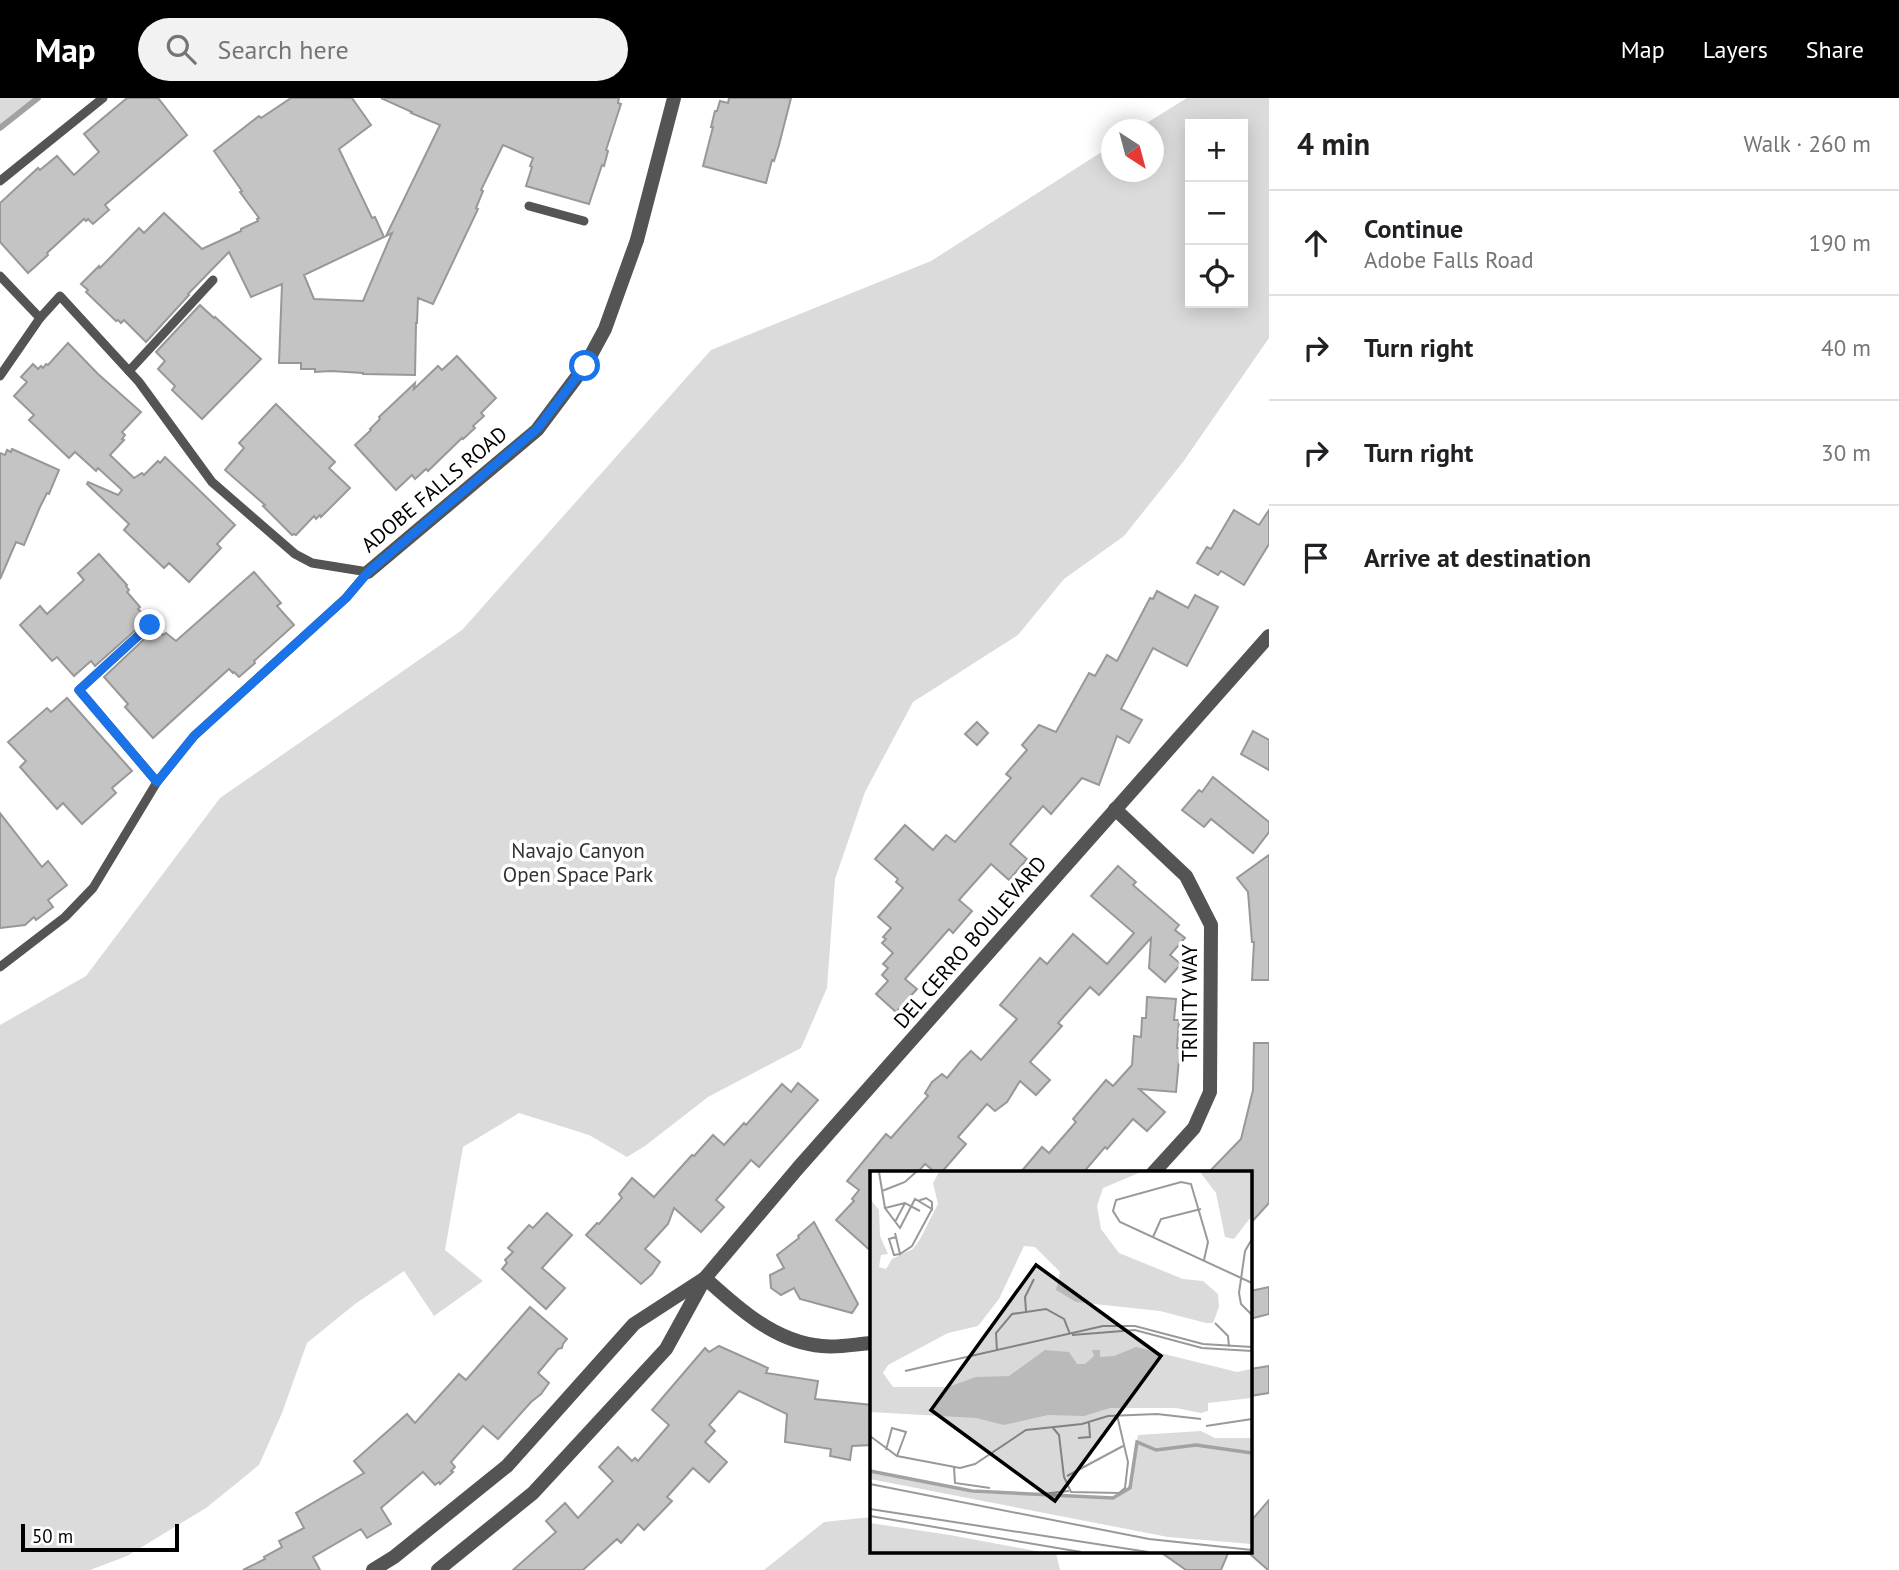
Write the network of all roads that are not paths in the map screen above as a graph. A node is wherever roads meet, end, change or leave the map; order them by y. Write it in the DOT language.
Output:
graph roads {
  1 [pos="103,98"];
  2 [pos="674,98"];
  3 [pos="0,181"];
  4 [pos="529,206"];
  5 [pos="584,221"];
  6 [pos="0,276"];
  7 [pos="213,280"];
  8 [pos="40,318"];
  9 [pos="129,371"];
  10 [pos="0,376"];
  11 [pos="368,572"];
  12 [pos="150,625"];
  13 [pos="1269,636"];
  14 [pos="157,782"];
  15 [pos="1115,809"];
  16 [pos="1,965"];
  17 [pos="1155,1171"];
  18 [pos="705,1278"];
  19 [pos="870,1343"];
  20 [pos="373,1570"];
  21 [pos="438,1570"];
  1 -- 3 [label="lane"];
  2 -- 11 [label="street, ADOBE FALLS ROAD"];
  4 -- 5 [label="lane"];
  6 -- 8 [label="lane"];
  7 -- 9 [label="lane"];
  8 -- 9 [label="lane"];
  8 -- 10 [label="lane"];
  9 -- 11 [label="lane"];
  11 -- 14 [label="lane, ADOBE FALLS ROAD"];
  12 -- 14 [label="lane"];
  13 -- 15 [label="street, DEL CERRO BOULEVARD"];
  14 -- 16 [label="lane, ADOBE FALLS ROAD"];
  15 -- 17 [label="street, TRINITY WAY"];
  15 -- 18 [label="street, DEL CERRO BOULEVARD"];
  18 -- 19 [label="street"];
  18 -- 20 [label="street, DEL CERRO BOULEVARD"];
  18 -- 21 [label="street, DEL CERRO BOULEVARD"];
}
